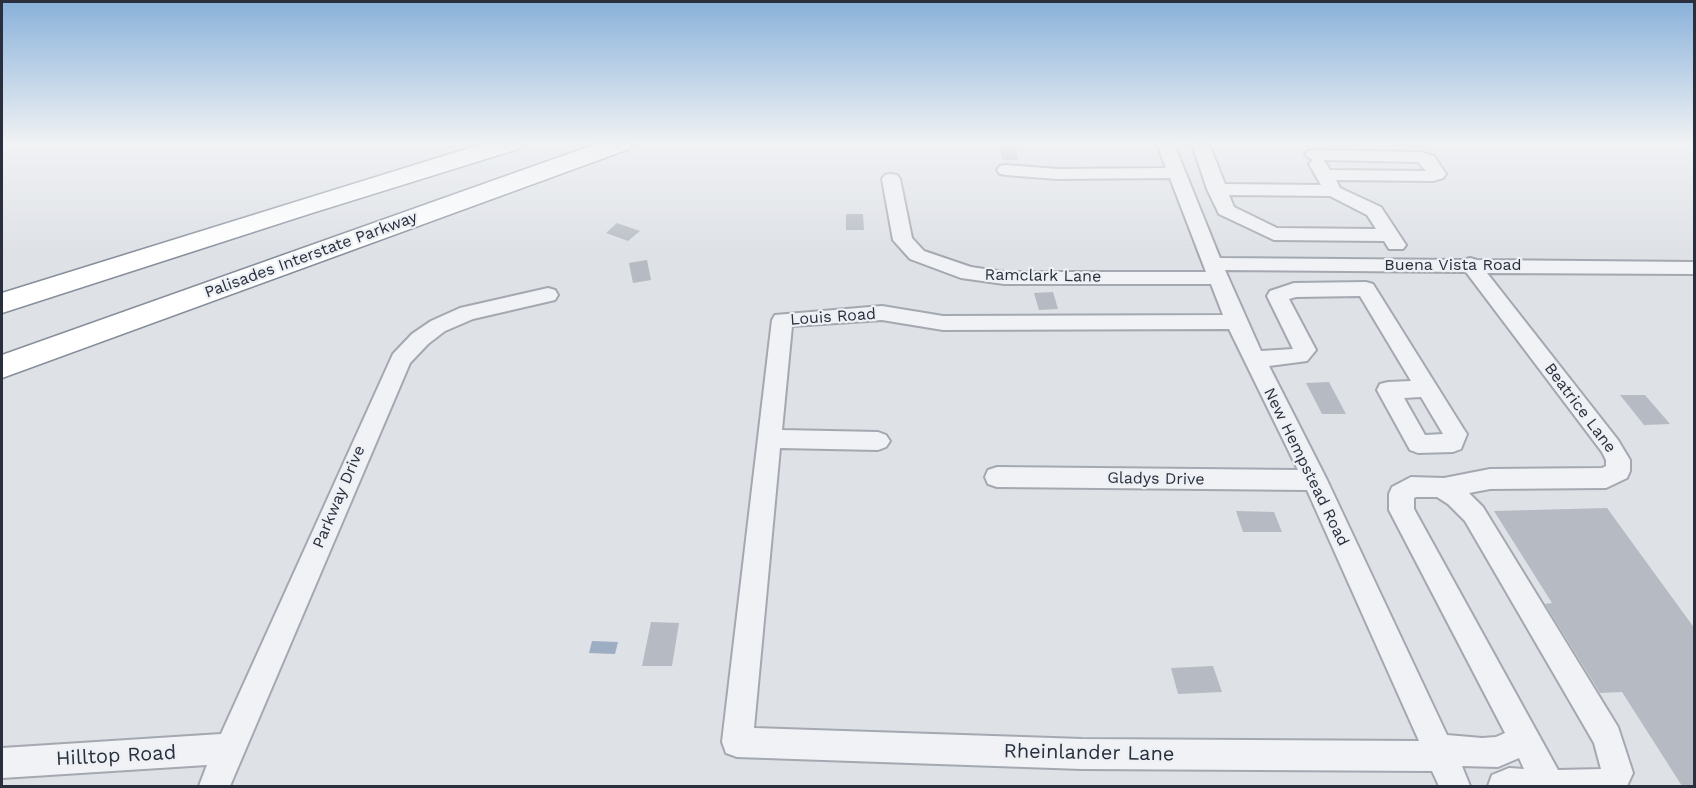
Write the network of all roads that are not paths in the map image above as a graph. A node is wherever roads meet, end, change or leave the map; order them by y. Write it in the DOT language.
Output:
graph roads {
  1 [pos="388,181"];
  2 [pos="514,181"];
  3 [pos="516,181"];
  4 [pos="891,181"];
  5 [pos="1179,181"];
  6 [pos="1213,181"];
  7 [pos="1362,181"];
  8 [pos="1329,183"];
  9 [pos="505,184"];
  10 [pos="1216,189"];
  11 [pos="1390,235"];
  12 [pos="1408,264"];
  13 [pos="1470,264"];
  14 [pos="1695,268"];
  15 [pos="1215,271"];
  16 [pos="548,295"];
  17 [pos="2,303"];
  18 [pos="1236,322"];
  19 [pos="1254,358"];
  20 [pos="2,367"];
  21 [pos="1428,389"];
  22 [pos="769,439"];
  23 [pos="878,441"];
  24 [pos="997,477"];
  25 [pos="1314,480"];
  26 [pos="1443,488"];
  27 [pos="1520,733"];
  28 [pos="737,742"];
  29 [pos="230,749"];
  30 [pos="1439,752"];
  31 [pos="2,763"];
  32 [pos="1549,784"];
  33 [pos="214,786"];
  34 [pos="1455,786"];
  35 [pos="1503,786"];
  1 -- 17 [label="highway"];
  2 -- 9 [label="highway, Palisades Interstate Parkway"];
  3 -- 9 [label="highway"];
  4 -- 15 [label="street, Ramclark Lane"];
  5 -- 15 [label="street, New Hempstead Road"];
  6 -- 10 [label="street"];
  7 -- 8 [label="street"];
  8 -- 10 [label="street"];
  8 -- 11 [label="street"];
  9 -- 20 [label="highway, Palisades Interstate Parkway"];
  10 -- 11 [label="street"];
  11 -- 12 [label="street"];
  12 -- 13 [label="street, Buena Vista Road"];
  12 -- 15 [label="street, Buena Vista Road"];
  13 -- 14 [label="street, Buena Vista Road"];
  13 -- 26 [label="street, Beatrice Lane"];
  15 -- 18 [label="street, New Hempstead Road"];
  16 -- 29 [label="street, Parkway Drive"];
  18 -- 19 [label="street, New Hempstead Road"];
  18 -- 22 [label="street, Louis Road"];
  19 -- 21 [label="street"];
  19 -- 25 [label="street, New Hempstead Road"];
  22 -- 23 [label="street"];
  22 -- 28 [label="street, Louis Road"];
  24 -- 25 [label="street, Gladys Drive"];
  25 -- 30 [label="street, New Hempstead Road"];
  26 -- 27 [label="street"];
  26 -- 32 [label="street"];
  27 -- 30 [label="street, Rheinlander Lane"];
  27 -- 32 [label="street"];
  28 -- 30 [label="street, Rheinlander Lane"];
  29 -- 31 [label="street, Hilltop Road"];
  29 -- 33 [label="street, Parkway Drive"];
  30 -- 34 [label="street, New Hempstead Road"];
  32 -- 35 [label="street"];
}
